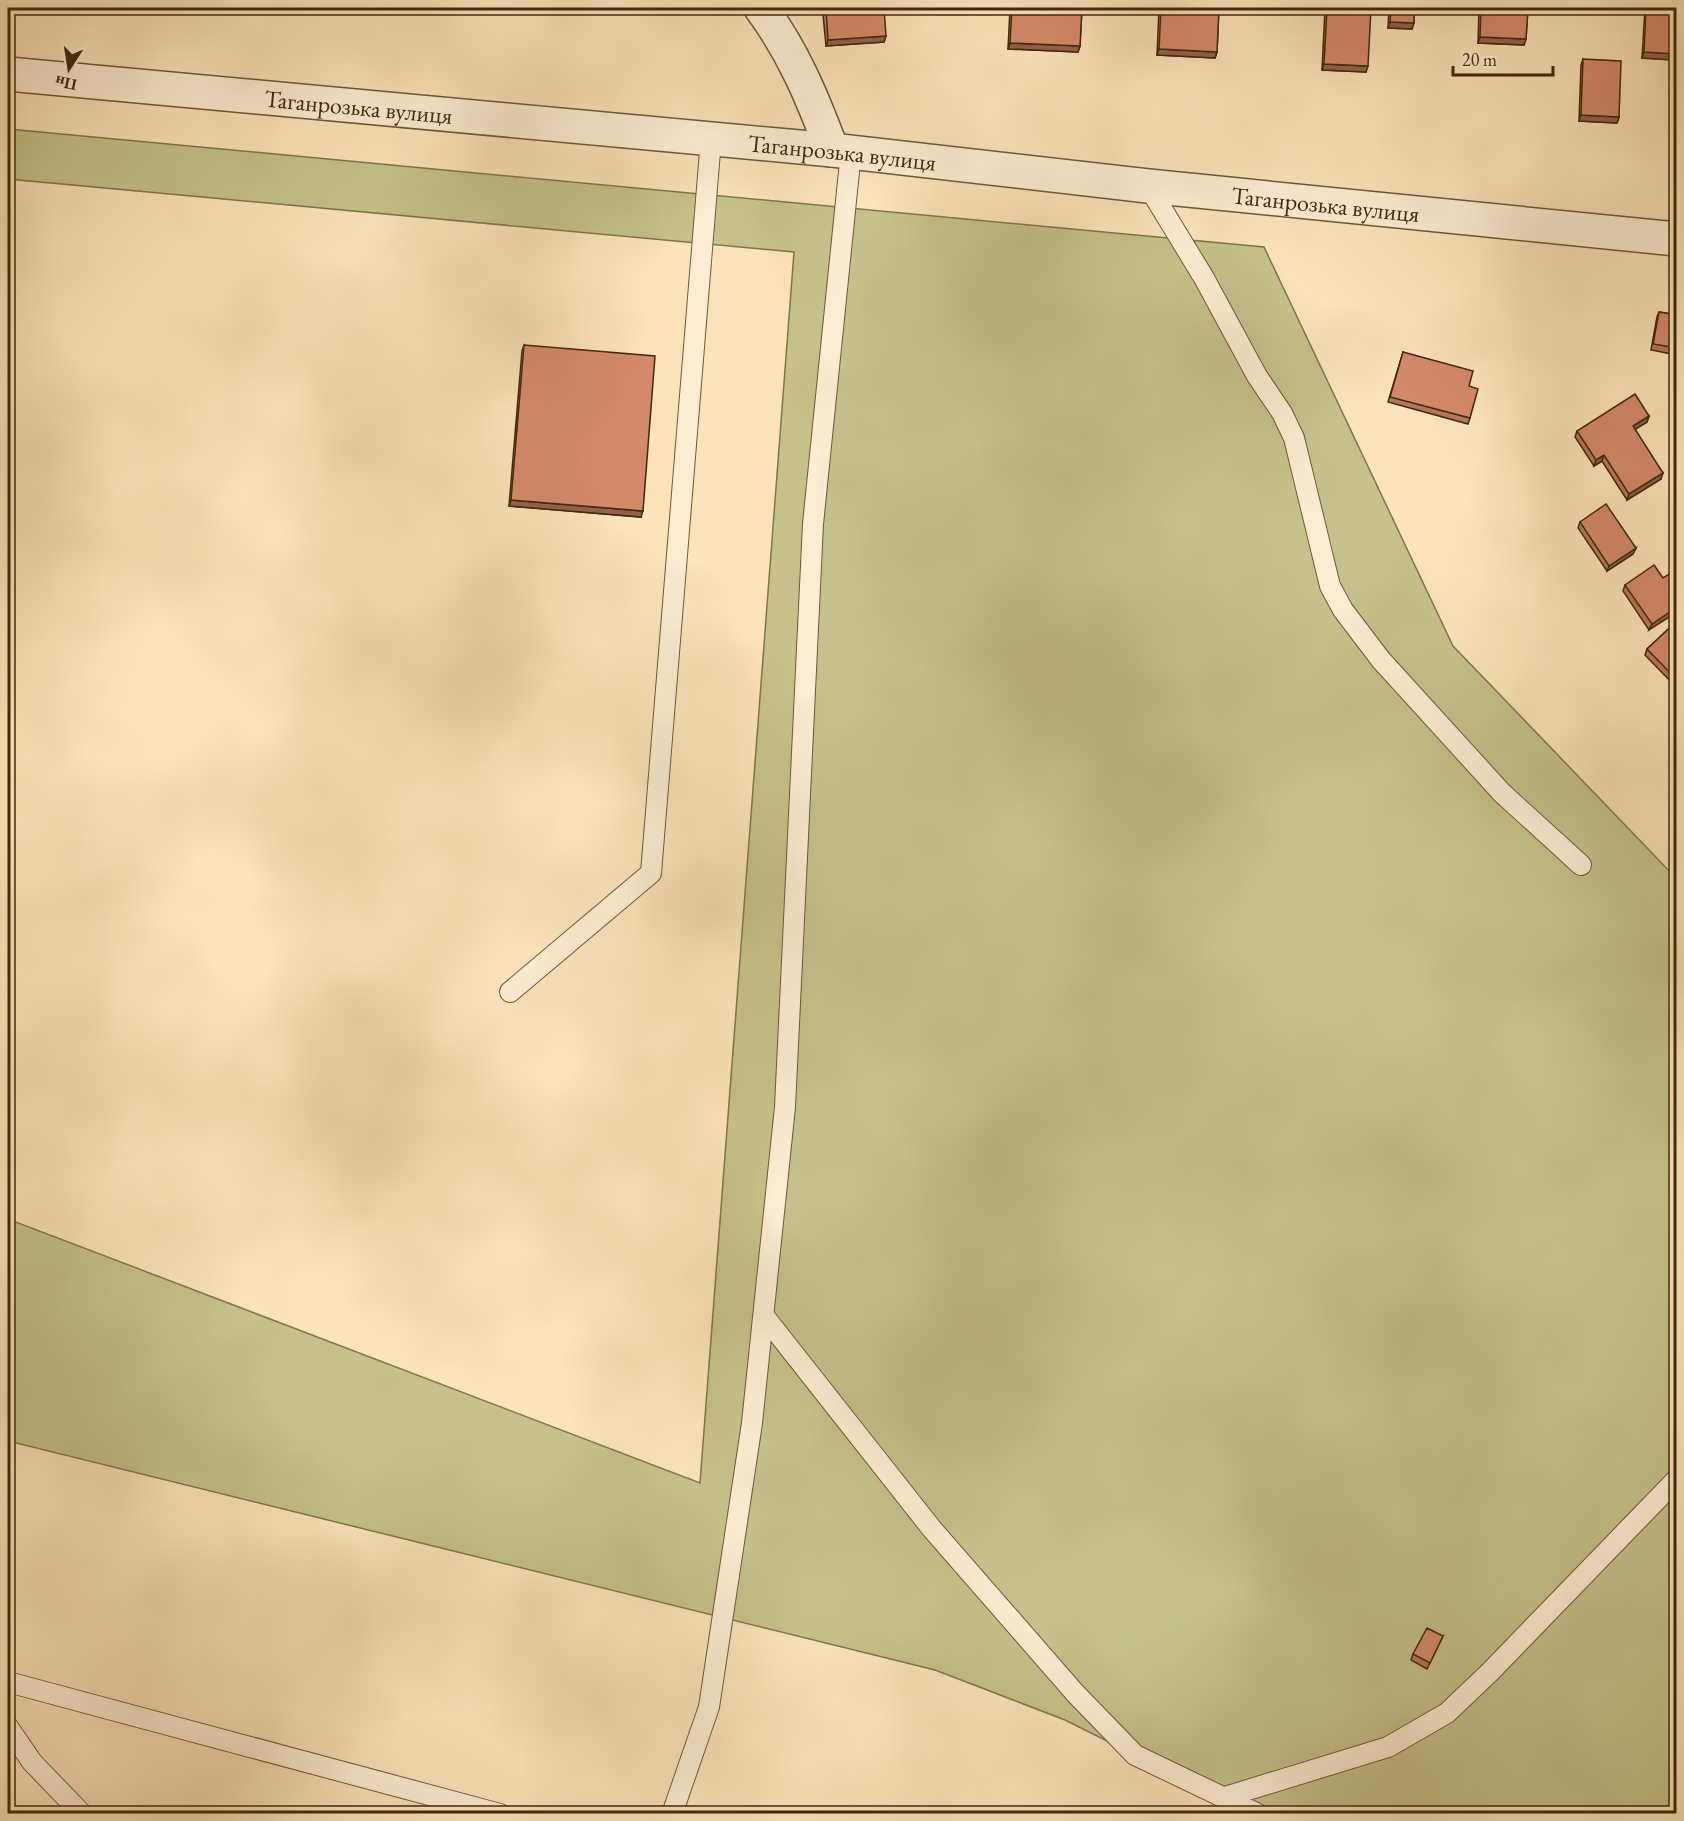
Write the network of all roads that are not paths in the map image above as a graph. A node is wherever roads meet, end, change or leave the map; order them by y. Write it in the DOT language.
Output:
graph roads {
  1 [pos="760,8"];
  2 [pos="8,74"];
  3 [pos="711,139"];
  4 [pos="841,151"];
  5 [pos="1148,186"];
  6 [pos="1677,239"];
  7 [pos="1581,865"];
  8 [pos="510,992"];
  9 [pos="764,1316"];
  10 [pos="1677,1480"];
  11 [pos="8,1682"];
  12 [pos="8,1727"];
  13 [pos="1225,1797"];
  14 [pos="82,1814"];
  15 [pos="500,1814"];
  16 [pos="672,1814"];
  17 [pos="1258,1814"];
  1 -- 4 [label="street"];
  2 -- 3 [label="street, Таганрозька вулиця"];
  3 -- 4 [label="street, Таганрозька вулиця"];
  3 -- 8 [label="lane"];
  4 -- 5 [label="street, Таганрозька вулиця"];
  4 -- 9 [label="lane"];
  5 -- 6 [label="street, Таганрозька вулиця"];
  5 -- 7 [label="lane"];
  9 -- 13 [label="lane"];
  9 -- 16 [label="lane"];
  10 -- 13 [label="lane"];
  11 -- 15 [label="lane"];
  12 -- 14 [label="lane"];
  13 -- 17 [label="lane"];
}
